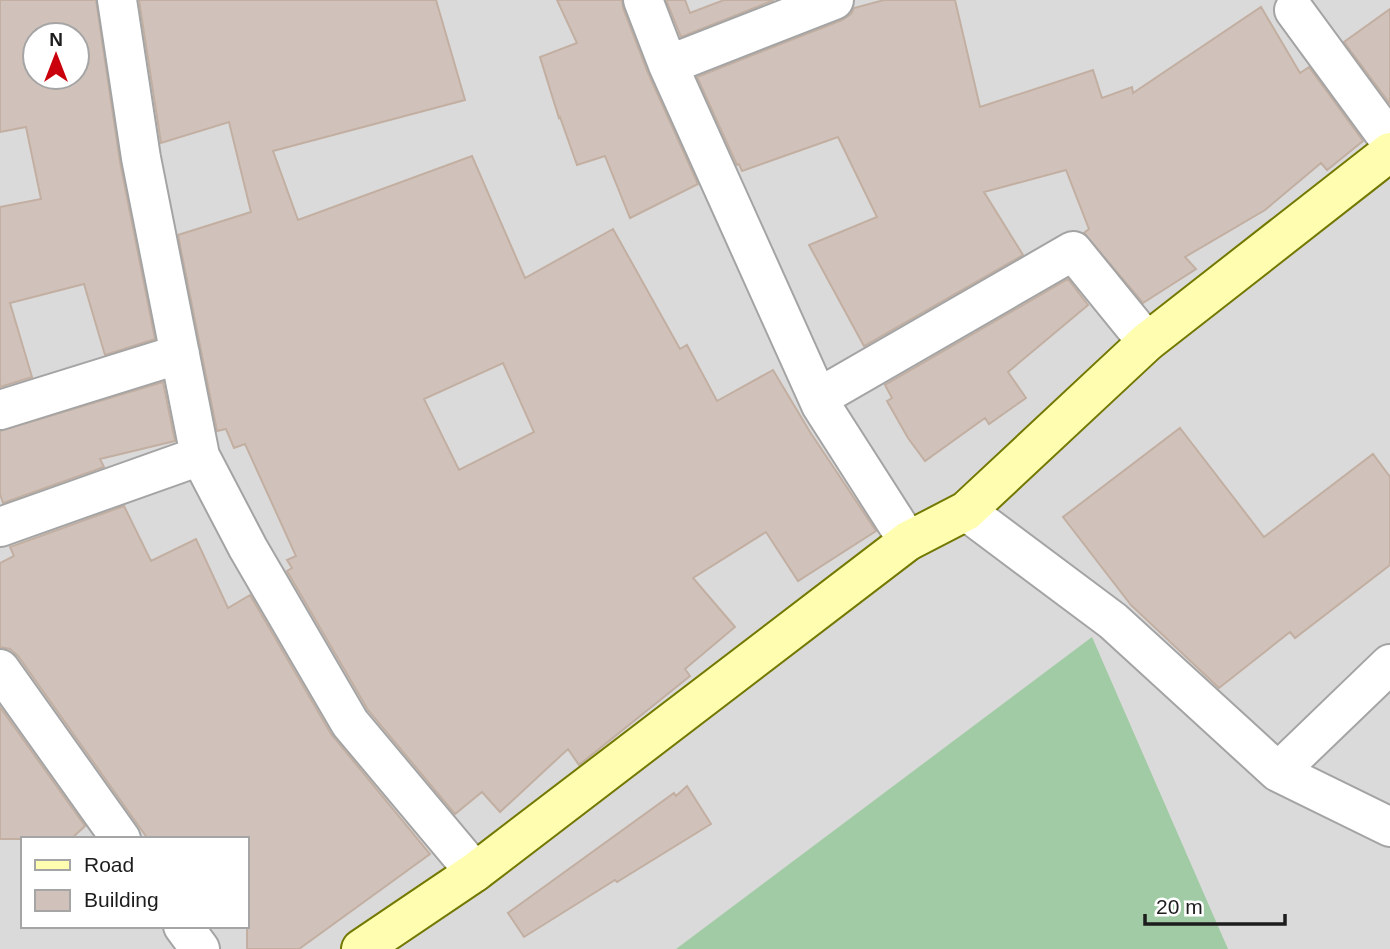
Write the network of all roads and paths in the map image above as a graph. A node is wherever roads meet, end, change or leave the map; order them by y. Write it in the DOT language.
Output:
graph roads {
  1 [pos="117,0"];
  2 [pos="643,0"];
  3 [pos="834,0"];
  4 [pos="1294,10"];
  5 [pos="668,65"];
  6 [pos="1390,141"];
  7 [pos="1390,152"];
  8 [pos="1147,342"];
  9 [pos="180,354"];
  10 [pos="818,398"];
  11 [pos="0,410"];
  12 [pos="200,456"];
  13 [pos="966,511"];
  14 [pos="0,527"];
  15 [pos="908,541"];
  16 [pos="1390,664"];
  17 [pos="0,669"];
  18 [pos="1278,772"];
  19 [pos="1390,827"];
  20 [pos="120,837"];
  21 [pos="475,872"];
  22 [pos="184,928"];
  23 [pos="200,949"];
  24 [pos="361,949"];
  1 -- 9 [label="street"];
  2 -- 5 [label="street"];
  3 -- 5 [label="street"];
  4 -- 6 [label="street"];
  5 -- 10 [label="street"];
  7 -- 8 [label="street"];
  8 -- 10 [label="street"];
  8 -- 13 [label="street"];
  9 -- 11 [label="street"];
  9 -- 12 [label="street"];
  10 -- 15 [label="street"];
  12 -- 14 [label="street"];
  12 -- 21 [label="street"];
  13 -- 15 [label="street"];
  13 -- 18 [label="street"];
  15 -- 21 [label="street"];
  16 -- 18 [label="street"];
  17 -- 20 [label="street"];
  18 -- 19 [label="street"];
  21 -- 24 [label="street"];
  22 -- 23 [label="street"];
}
